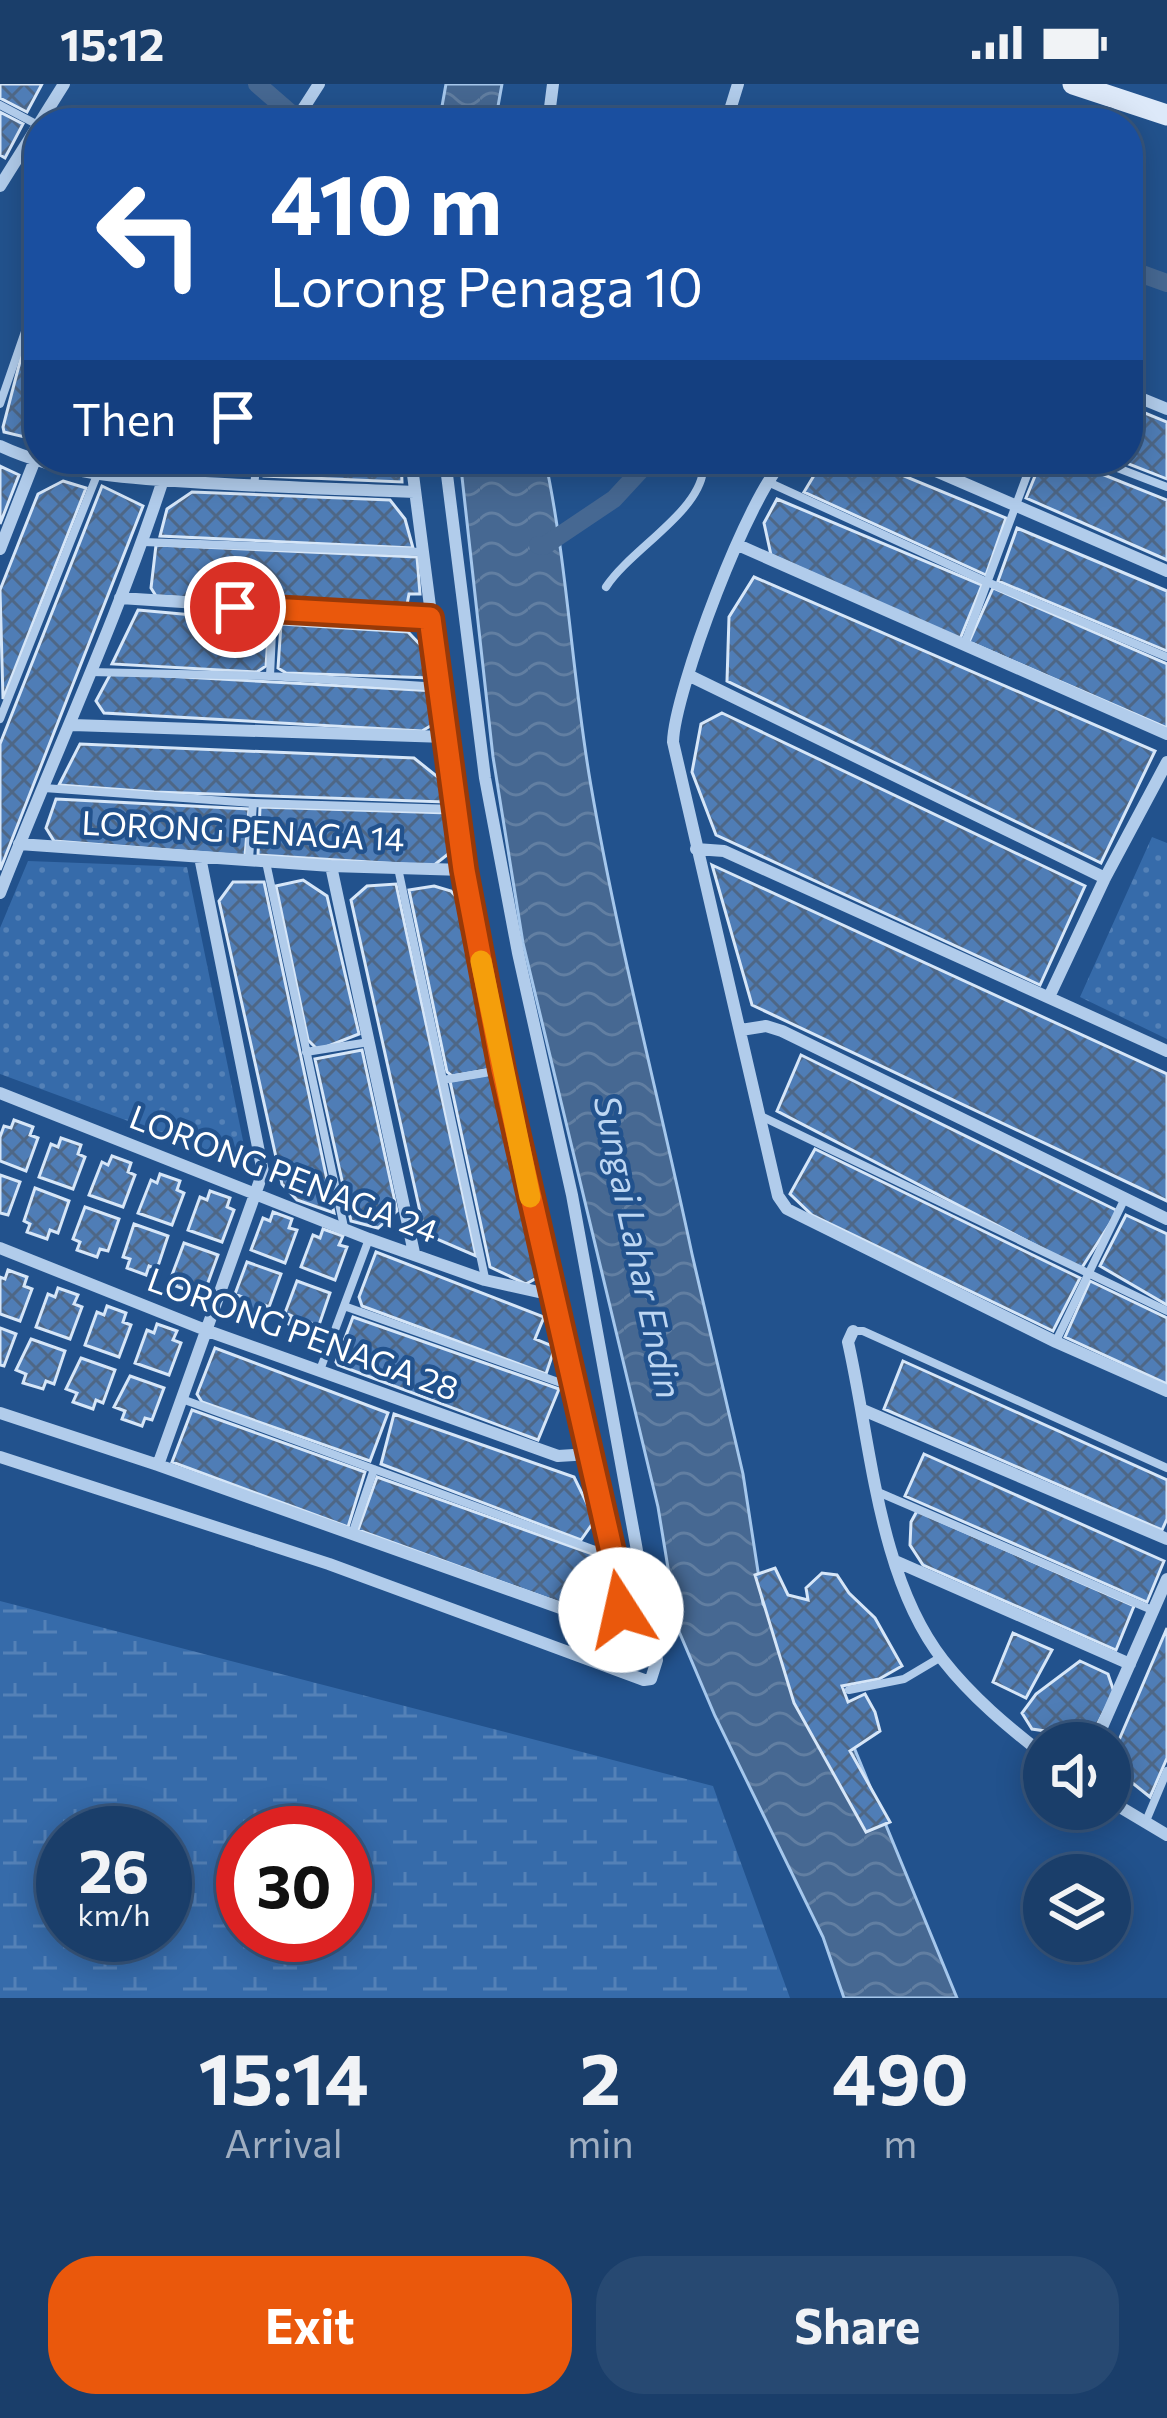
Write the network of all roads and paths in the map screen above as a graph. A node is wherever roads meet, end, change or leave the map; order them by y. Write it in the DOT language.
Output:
graph roads {
  1 [pos="1073,84"];
  2 [pos="1167,115"];
  3 [pos="24,143"];
  4 [pos="5,168"];
  5 [pos="0,187"];
  6 [pos="24,335"];
  7 [pos="0,404"];
  8 [pos="29,474"];
  9 [pos="98,474"];
  10 [pos="255,474"];
  11 [pos="412,474"];
  12 [pos="447,474"];
  13 [pos="702,474"];
  14 [pos="773,474"];
  15 [pos="941,474"];
  16 [pos="1027,474"];
  17 [pos="1133,474"];
  18 [pos="163,480"];
  19 [pos="766,482"];
  20 [pos="254,486"];
  21 [pos="1167,487"];
  22 [pos="414,492"];
  23 [pos="1015,508"];
  24 [pos="143,542"];
  25 [pos="738,545"];
  26 [pos="0,549"];
  27 [pos="423,552"];
  28 [pos="458,567"];
  29 [pos="427,570"];
  30 [pos="1167,571"];
  31 [pos="987,582"];
  32 [pos="607,587"];
  33 [pos="120,598"];
  34 [pos="273,610"];
  35 [pos="430,618"];
  36 [pos="963,647"];
  37 [pos="1167,656"];
  38 [pos="88,672"];
  39 [pos="688,675"];
  40 [pos="270,676"];
  41 [pos="440,686"];
  42 [pos="3,704"];
  43 [pos="0,719"];
  44 [pos="72,725"];
  45 [pos="1167,734"];
  46 [pos="446,737"];
  47 [pos="1167,762"];
  48 [pos="44,788"];
  49 [pos="253,803"];
  50 [pos="456,809"];
  51 [pos="19,844"];
  52 [pos="696,849"];
  53 [pos="200,857"];
  54 [pos="249,860"];
  55 [pos="266,862"];
  56 [pos="331,866"];
  57 [pos="398,868"];
  58 [pos="464,870"];
  59 [pos="1105,878"];
  60 [pos="0,893"];
  61 [pos="1049,997"];
  62 [pos="741,1030"];
  63 [pos="369,1042"];
  64 [pos="1167,1051"];
  65 [pos="306,1052"];
  66 [pos="502,1070"];
  67 [pos="443,1080"];
  68 [pos="0,1093"];
  69 [pos="759,1115"];
  70 [pos="256,1195"];
  71 [pos="1125,1198"];
  72 [pos="1167,1219"];
  73 [pos="344,1227"];
  74 [pos="369,1239"];
  75 [pos="0,1248"];
  76 [pos="414,1253"];
  77 [pos="1087,1272"];
  78 [pos="485,1280"];
  79 [pos="552,1295"];
  80 [pos="344,1306"];
  81 [pos="1167,1311"];
  82 [pos="208,1331"];
  83 [pos="853,1331"];
  84 [pos="1056,1342"];
  85 [pos="320,1370"];
  86 [pos="572,1380"];
  87 [pos="1167,1391"];
  88 [pos="182,1400"];
  89 [pos="863,1410"];
  90 [pos="0,1413"];
  91 [pos="590,1454"];
  92 [pos="0,1457"];
  93 [pos="158,1465"];
  94 [pos="1167,1468"];
  95 [pos="374,1469"];
  96 [pos="878,1492"];
  97 [pos="352,1535"];
  98 [pos="1167,1539"];
  99 [pos="609,1543"];
  100 [pos="895,1561"];
  101 [pos="1167,1579"];
  102 [pos="1153,1610"];
  103 [pos="941,1658"];
  104 [pos="1130,1664"];
  105 [pos="849,1690"];
  106 [pos="1104,1722"];
  107 [pos="1023,1738"];
  108 [pos="1167,1771"];
  109 [pos="1131,1814"];
  110 [pos="1145,1822"];
  111 [pos="1167,1835"];
  1 -- 2 [label="street"];
  3 -- 4 [label="street"];
  4 -- 5 [label="street"];
  6 -- 7 [label="lane"];
  8 -- 26 [label="street"];
  9 -- 18 [label="street"];
  9 -- 42 [label="lane"];
  10 -- 20 [label="lane"];
  11 -- 22 [label="street"];
  12 -- 28 [label="street"];
  13 -- 32 [label="lane"];
  14 -- 19 [label="street"];
  15 -- 23 [label="street"];
  16 -- 23 [label="lane"];
  17 -- 21 [label="lane"];
  18 -- 20 [label="street"];
  18 -- 24 [label="street"];
  19 -- 25 [label="street"];
  19 -- 31 [label="lane"];
  20 -- 22 [label="street"];
  22 -- 27 [label="street"];
  23 -- 30 [label="street"];
  23 -- 31 [label="lane"];
  24 -- 27 [label="lane"];
  24 -- 33 [label="street"];
  25 -- 36 [label="street"];
  25 -- 39 [label="street"];
  27 -- 29 [label="street"];
  28 -- 29 [label="street"];
  28 -- 92 [label="street"];
  29 -- 35 [label="street"];
  31 -- 36 [label="lane"];
  31 -- 37 [label="lane"];
  33 -- 34 [label="street"];
  33 -- 38 [label="street"];
  34 -- 35 [label="street"];
  34 -- 40 [label="lane"];
  35 -- 41 [label="street"];
  36 -- 45 [label="street"];
  38 -- 40 [label="lane"];
  38 -- 44 [label="street"];
  39 -- 52 [label="street"];
  39 -- 59 [label="street"];
  40 -- 41 [label="lane"];
  41 -- 46 [label="street"];
  42 -- 43 [label="lane"];
  44 -- 46 [label="street"];
  44 -- 48 [label="street"];
  46 -- 50 [label="street"];
  47 -- 59 [label="street"];
  48 -- 49 [label="lane"];
  48 -- 51 [label="street"];
  49 -- 50 [label="lane"];
  49 -- 54 [label="lane"];
  50 -- 58 [label="street"];
  51 -- 53 [label="street, LORONG PENAGA 14"];
  51 -- 60 [label="street"];
  52 -- 61 [label="street"];
  52 -- 62 [label="street"];
  53 -- 54 [label="street, LORONG PENAGA 14"];
  53 -- 70 [label="street"];
  54 -- 55 [label="street, LORONG PENAGA 14"];
  55 -- 56 [label="street, LORONG PENAGA 14"];
  55 -- 65 [label="lane"];
  56 -- 57 [label="street, LORONG PENAGA 14"];
  56 -- 63 [label="street"];
  57 -- 58 [label="street, LORONG PENAGA 14"];
  57 -- 67 [label="lane"];
  58 -- 66 [label="street"];
  59 -- 61 [label="street"];
  61 -- 64 [label="street"];
  62 -- 69 [label="street"];
  62 -- 71 [label="street"];
  63 -- 65 [label="lane"];
  63 -- 76 [label="street"];
  65 -- 73 [label="lane"];
  66 -- 67 [label="lane"];
  66 -- 79 [label="street"];
  67 -- 78 [label="lane"];
  68 -- 70 [label="street, LORONG PENAGA 24"];
  69 -- 77 [label="lane"];
  69 -- 84 [label="street"];
  70 -- 73 [label="street, LORONG PENAGA 24"];
  70 -- 82 [label="street"];
  71 -- 72 [label="street"];
  71 -- 77 [label="lane"];
  73 -- 74 [label="street, LORONG PENAGA 24"];
  74 -- 76 [label="street, LORONG PENAGA 24"];
  74 -- 80 [label="lane"];
  75 -- 82 [label="street, LORONG PENAGA 28"];
  76 -- 78 [label="street, LORONG PENAGA 24"];
  77 -- 81 [label="lane"];
  77 -- 84 [label="lane"];
  78 -- 79 [label="street, LORONG PENAGA 24"];
  79 -- 86 [label="street"];
  80 -- 85 [label="lane"];
  80 -- 86 [label="lane"];
  82 -- 85 [label="street, LORONG PENAGA 28"];
  82 -- 88 [label="street"];
  83 -- 89 [label="street"];
  83 -- 94 [label="lane"];
  84 -- 87 [label="street"];
  85 -- 91 [label="street, LORONG PENAGA 28"];
  86 -- 91 [label="street"];
  88 -- 93 [label="street"];
  88 -- 95 [label="lane"];
  89 -- 96 [label="street"];
  89 -- 98 [label="street"];
  90 -- 93 [label="street"];
  91 -- 99 [label="street"];
  93 -- 97 [label="street"];
  95 -- 97 [label="lane"];
  95 -- 99 [label="lane"];
  96 -- 100 [label="street"];
  96 -- 102 [label="lane"];
  97 -- 99 [label="street"];
  100 -- 103 [label="street"];
  100 -- 104 [label="street"];
  101 -- 102 [label="street"];
  102 -- 104 [label="street"];
  103 -- 105 [label="lane"];
  103 -- 107 [label="street"];
  104 -- 106 [label="street"];
  108 -- 110 [label="lane"];
  109 -- 110 [label="street"];
  110 -- 111 [label="street"];
}
